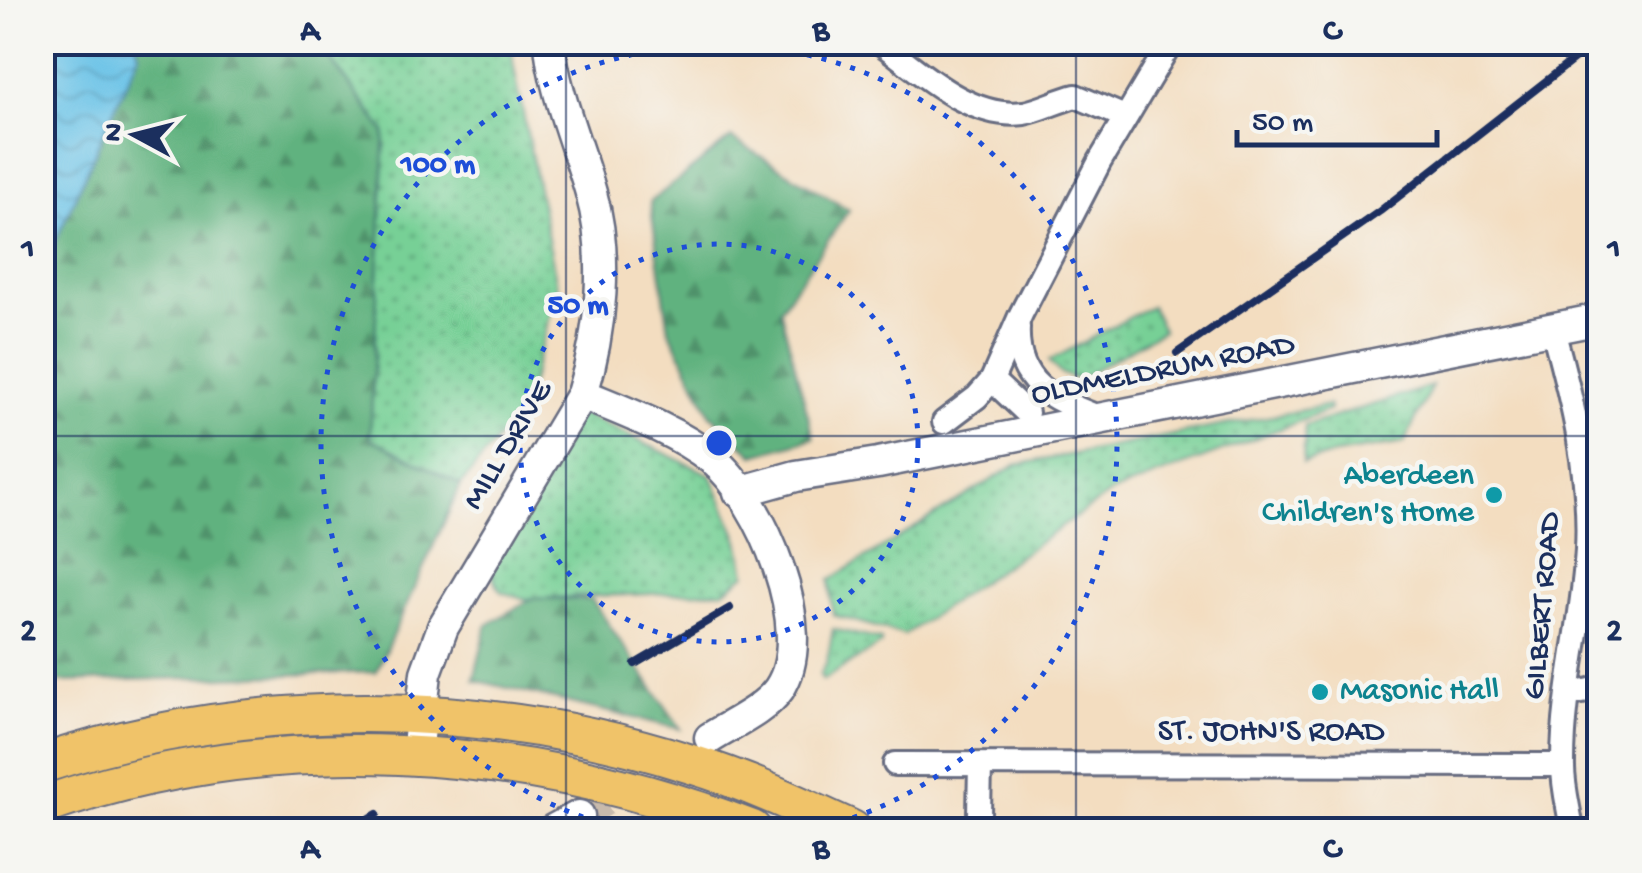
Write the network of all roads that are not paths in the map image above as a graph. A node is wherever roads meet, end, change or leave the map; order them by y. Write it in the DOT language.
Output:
graph roads {
  1 [pos="550,42"];
  2 [pos="880,42"];
  3 [pos="1171,42"];
  4 [pos="1125,117"];
  5 [pos="1600,319"];
  6 [pos="1018,324"];
  7 [pos="1553,330"];
  8 [pos="992,380"];
  9 [pos="582,394"];
  10 [pos="1026,412"];
  11 [pos="1103,418"];
  12 [pos="944,422"];
  13 [pos="739,492"];
  14 [pos="1600,688"];
  15 [pos="1568,695"];
  16 [pos="420,714"];
  17 [pos="710,738"];
  18 [pos="417,755"];
  19 [pos="42,764"];
  20 [pos="895,764"];
  21 [pos="1562,765"];
  22 [pos="980,766"];
  23 [pos="42,806"];
  24 [pos="979,813"];
  25 [pos="752,830"];
  26 [pos="852,830"];
  27 [pos="1572,830"];
  1 -- 9 [label="street, MILL DRIVE"];
  2 -- 4 [label="street"];
  3 -- 4 [label="street"];
  4 -- 6 [label="street"];
  5 -- 7 [label="street, OLDMELDRUM ROAD"];
  6 -- 8 [label="street"];
  6 -- 11 [label="street"];
  7 -- 11 [label="street, OLDMELDRUM ROAD"];
  7 -- 15 [label="street, GILBERT ROAD"];
  8 -- 10 [label="street"];
  8 -- 12 [label="street"];
  9 -- 13 [label="street"];
  9 -- 16 [label="street, MILL DRIVE"];
  11 -- 13 [label="street, OLDMELDRUM ROAD"];
  13 -- 17 [label="street"];
  14 -- 15 [label="street"];
  15 -- 21 [label="street, GILBERT ROAD"];
  16 -- 18 [label="street, MILL DRIVE"];
  16 -- 19 [label="main road"];
  16 -- 26 [label="main road"];
  18 -- 23 [label="main road"];
  18 -- 25 [label="main road"];
  20 -- 22 [label="street, ST. JOHN'S ROAD"];
  21 -- 22 [label="street, ST. JOHN'S ROAD"];
  21 -- 27 [label="street, GILBERT ROAD"];
  22 -- 24 [label="street"];
}
